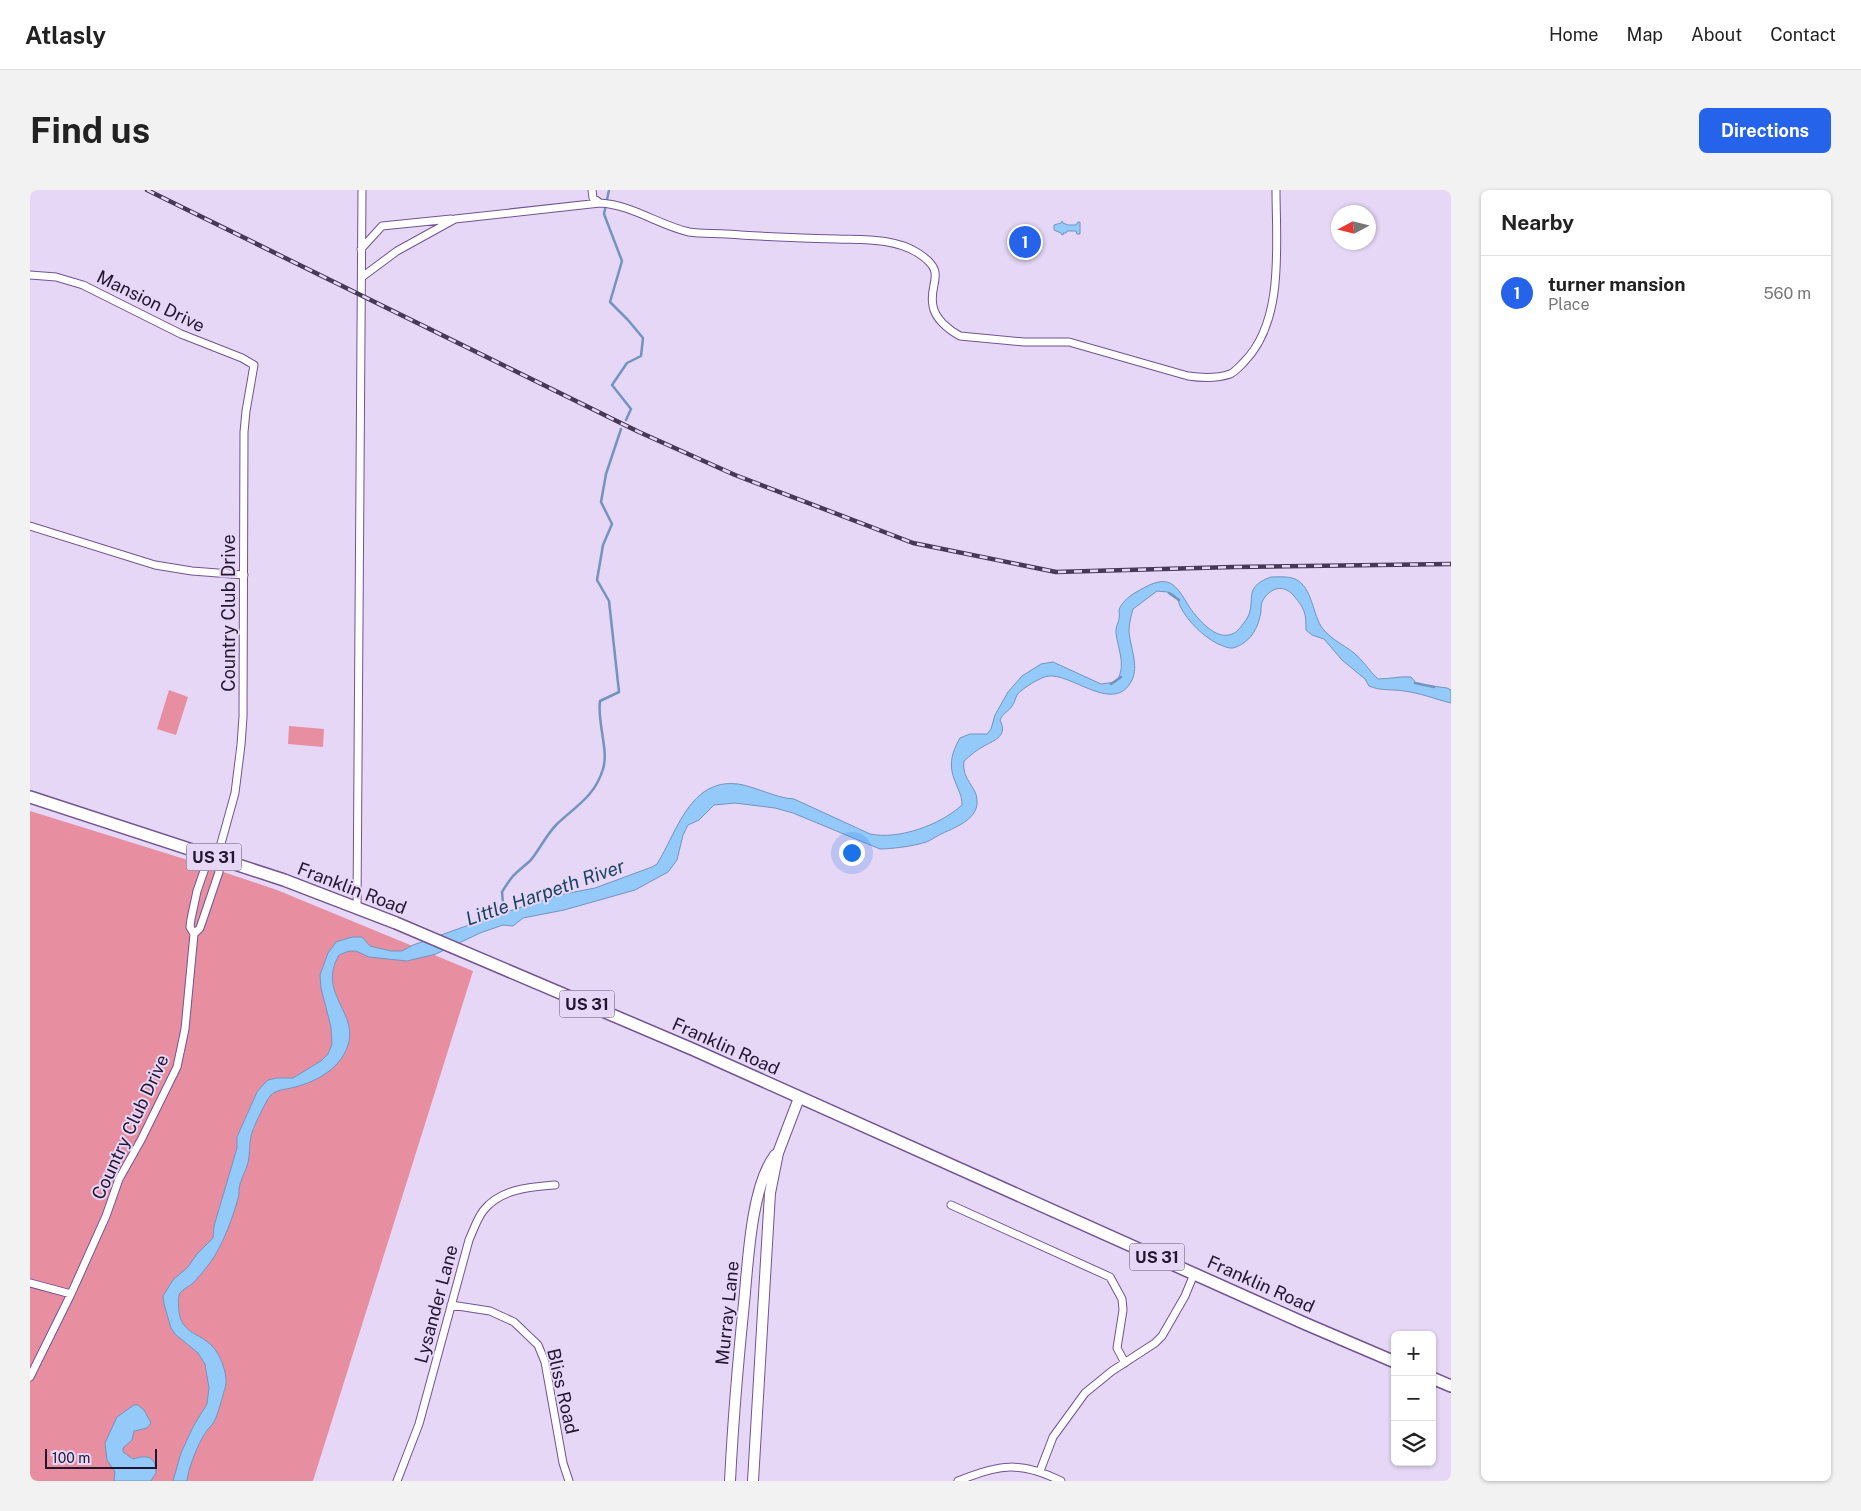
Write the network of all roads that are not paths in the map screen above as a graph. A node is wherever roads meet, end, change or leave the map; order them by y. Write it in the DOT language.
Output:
graph roads {
  1 [pos="362,190"];
  2 [pos="592,190"];
  3 [pos="1276,190"];
  4 [pos="600,203"];
  5 [pos="455,219"];
  6 [pos="361,249"];
  7 [pos="30,275"];
  8 [pos="362,277"];
  9 [pos="254,365"];
  10 [pos="30,526"];
  11 [pos="244,574"];
  12 [pos="30,797"];
  13 [pos="217,858"];
  14 [pos="357,908"];
  15 [pos="194,934"];
  16 [pos="799,1098"];
  17 [pos="778,1152"];
  18 [pos="555,1185"];
  19 [pos="951,1205"];
  20 [pos="1194,1274"];
  21 [pos="30,1284"];
  22 [pos="71,1294"];
  23 [pos="451,1305"];
  24 [pos="1391,1360"];
  25 [pos="1125,1363"];
  26 [pos="30,1377"];
  27 [pos="1436,1380"];
  28 [pos="1451,1386"];
  29 [pos="1040,1471"];
  30 [pos="397,1481"];
  31 [pos="569,1481"];
  32 [pos="730,1481"];
  33 [pos="753,1481"];
  34 [pos="958,1481"];
  35 [pos="1061,1481"];
  1 -- 6 [label="street"];
  2 -- 4 [label="street"];
  3 -- 4 [label="street"];
  4 -- 5 [label="street"];
  5 -- 6 [label="street"];
  5 -- 8 [label="street"];
  6 -- 8 [label="street"];
  7 -- 9 [label="street, Mansion Drive"];
  8 -- 14 [label="street"];
  9 -- 11 [label="street, Country Club Drive"];
  10 -- 11 [label="street"];
  11 -- 13 [label="street, Country Club Drive"];
  12 -- 13 [label="main road, Franklin Road / US 31"];
  13 -- 14 [label="main road, Franklin Road / US 31"];
  13 -- 15 [label="street, Country Club Drive"];
  13 -- 15 [label="street, Country Club Drive"];
  14 -- 16 [label="main road, Franklin Road / US 31"];
  15 -- 22 [label="street, Country Club Drive"];
  16 -- 17 [label="main road, Murray Lane"];
  16 -- 20 [label="main road, Franklin Road / US 31"];
  17 -- 32 [label="main road, Murray Lane"];
  17 -- 33 [label="main road, Murray Lane"];
  18 -- 23 [label="street, Lysander Lane"];
  19 -- 25 [label="street"];
  20 -- 24 [label="main road, Franklin Road / US 31"];
  20 -- 25 [label="street"];
  21 -- 22 [label="street"];
  22 -- 26 [label="street, Country Club Drive"];
  23 -- 30 [label="street, Lysander Lane"];
  23 -- 31 [label="street, Bliss Road"];
  25 -- 29 [label="street"];
  27 -- 28 [label="main road"];
  29 -- 34 [label="street"];
  29 -- 35 [label="street"];
}
